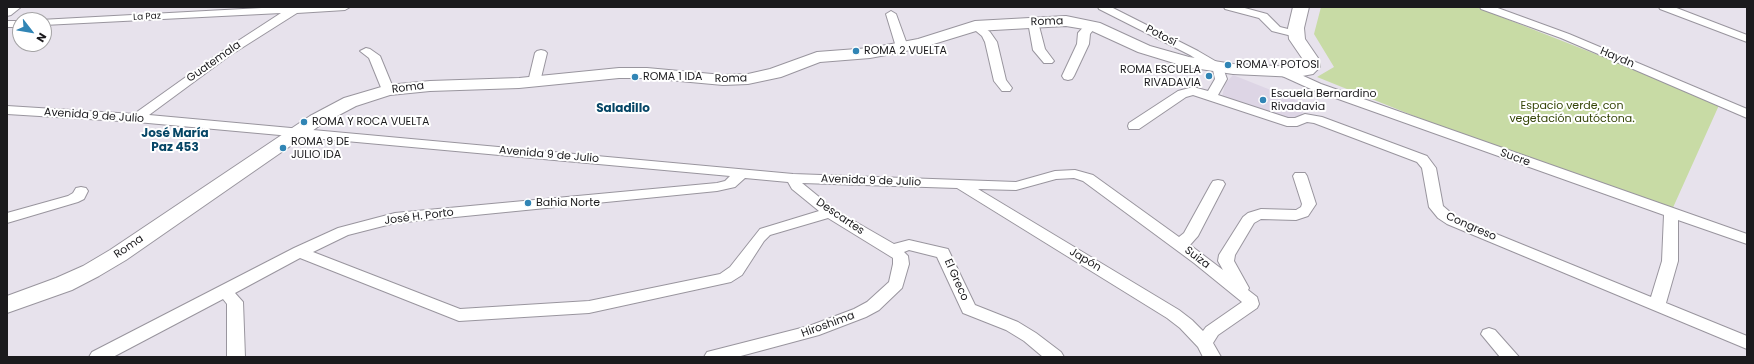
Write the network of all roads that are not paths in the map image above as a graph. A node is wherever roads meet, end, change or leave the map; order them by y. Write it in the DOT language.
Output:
graph roads {
  1 [pos="16,7"];
  2 [pos="345,7"];
  3 [pos="1103,7"];
  4 [pos="1230,7"];
  5 [pos="1301,7"];
  6 [pos="1485,7"];
  7 [pos="1664,7"];
  8 [pos="294,10"];
  9 [pos="7,13"];
  10 [pos="891,14"];
  11 [pos="52,22"];
  12 [pos="1033,22"];
  13 [pos="1091,25"];
  14 [pos="976,26"];
  15 [pos="1296,34"];
  16 [pos="1747,40"];
  17 [pos="902,47"];
  18 [pos="366,51"];
  19 [pos="541,53"];
  20 [pos="1048,61"];
  21 [pos="1218,68"];
  22 [pos="1284,72"];
  23 [pos="1068,76"];
  24 [pos="534,82"];
  25 [pos="1006,88"];
  26 [pos="388,90"];
  27 [pos="1211,96"];
  28 [pos="8,111"];
  29 [pos="1747,114"];
  30 [pos="137,118"];
  31 [pos="1134,126"];
  32 [pos="298,132"];
  33 [pos="742,173"];
  34 [pos="1300,176"];
  35 [pos="793,178"];
  36 [pos="1088,178"];
  37 [pos="960,184"];
  38 [pos="1218,184"];
  39 [pos="81,191"];
  40 [pos="1671,212"];
  41 [pos="830,213"];
  42 [pos="7,218"];
  43 [pos="1747,239"];
  44 [pos="1180,245"];
  45 [pos="892,250"];
  46 [pos="299,252"];
  47 [pos="224,291"];
  48 [pos="1245,296"];
  49 [pos="7,305"];
  50 [pos="1657,305"];
  51 [pos="1489,334"];
  52 [pos="1747,343"];
  53 [pos="1208,350"];
  54 [pos="102,356"];
  55 [pos="236,357"];
  56 [pos="713,357"];
  57 [pos="1055,357"];
  58 [pos="1510,357"];
  1 -- 9 [label="street"];
  2 -- 8 [label="street, La Paz"];
  3 -- 21 [label="street, Potosí"];
  4 -- 15 [label="street"];
  5 -- 15 [label="main road"];
  6 -- 29 [label="street, Haydn"];
  7 -- 16 [label="street"];
  8 -- 11 [label="street, La Paz"];
  8 -- 30 [label="street, Guatemala"];
  10 -- 17 [label="street"];
  12 -- 13 [label="main road, Roma"];
  12 -- 14 [label="main road, Roma"];
  12 -- 20 [label="street"];
  13 -- 21 [label="main road, Roma"];
  13 -- 23 [label="street"];
  14 -- 17 [label="main road, Roma"];
  14 -- 25 [label="street"];
  15 -- 22 [label="main road, Roma"];
  17 -- 24 [label="main road, Roma"];
  18 -- 26 [label="street"];
  19 -- 24 [label="street"];
  21 -- 22 [label="main road, Roma"];
  21 -- 27 [label="street"];
  22 -- 40 [label="street, Sucre"];
  24 -- 26 [label="main road, Roma"];
  26 -- 32 [label="main road, Roma"];
  27 -- 31 [label="street, Congreso"];
  27 -- 50 [label="street, Congreso"];
  28 -- 30 [label="street, Avenida 9 de Julio"];
  30 -- 32 [label="street, Avenida 9 de Julio"];
  32 -- 33 [label="street, Avenida 9 de Julio"];
  32 -- 49 [label="main road, Roma"];
  33 -- 35 [label="street, Avenida 9 de Julio"];
  33 -- 46 [label="street, José H. Porto"];
  34 -- 48 [label="street"];
  35 -- 37 [label="street, Avenida 9 de Julio"];
  35 -- 41 [label="street, Descartes"];
  36 -- 37 [label="street, Avenida 9 de Julio"];
  36 -- 44 [label="street, Suiza"];
  37 -- 53 [label="street, Japón"];
  38 -- 44 [label="street"];
  39 -- 42 [label="street"];
  40 -- 43 [label="street, Sucre"];
  40 -- 50 [label="street"];
  41 -- 45 [label="street, Descartes"];
  41 -- 46 [label="street"];
  44 -- 48 [label="street, Suiza"];
  45 -- 56 [label="street, Hiroshima"];
  45 -- 57 [label="street, El Greco"];
  46 -- 47 [label="street, José H. Porto"];
  47 -- 54 [label="street, José H. Porto"];
  47 -- 55 [label="street"];
  48 -- 53 [label="street"];
  50 -- 52 [label="street, Congreso"];
  51 -- 58 [label="street"];
}
